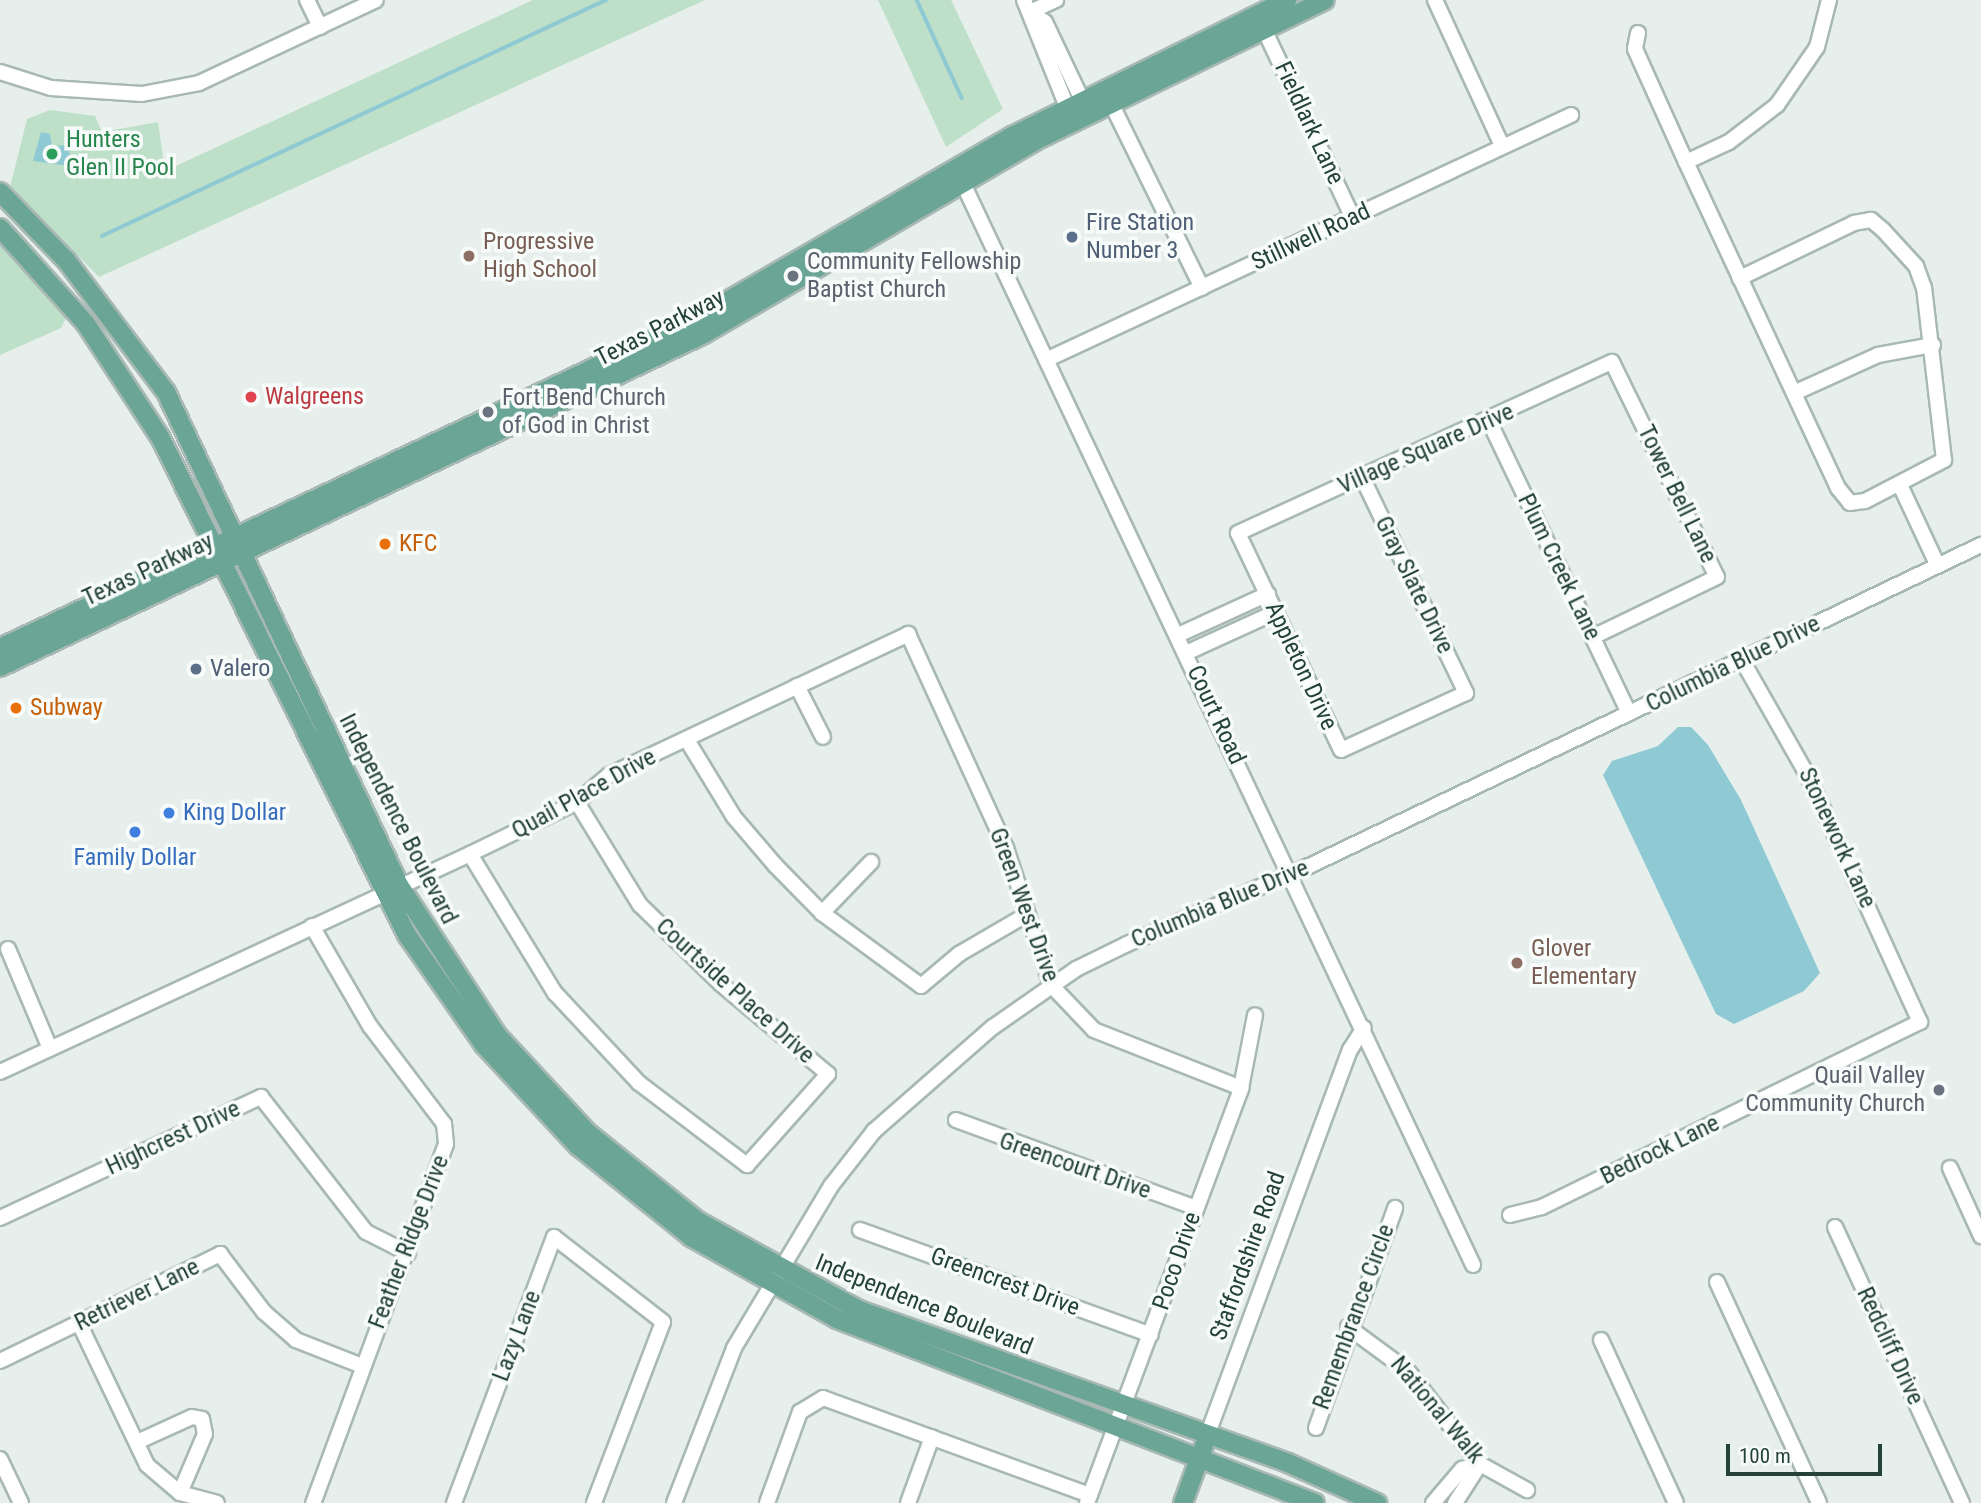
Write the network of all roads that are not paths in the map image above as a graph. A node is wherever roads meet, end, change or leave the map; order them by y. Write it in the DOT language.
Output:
graph roads {
  1 [pos="307,0"];
  2 [pos="376,0"];
  3 [pos="1056,0"];
  4 [pos="1287,0"];
  5 [pos="1325,0"];
  6 [pos="1435,0"];
  7 [pos="1829,0"];
  8 [pos="1027,6"];
  9 [pos="320,27"];
  10 [pos="1264,29"];
  11 [pos="1638,33"];
  12 [pos="0,72"];
  13 [pos="1074,103"];
  14 [pos="1111,103"];
  15 [pos="1572,115"];
  16 [pos="1502,146"];
  17 [pos="1686,162"];
  18 [pos="959,175"];
  19 [pos="0,192"];
  20 [pos="1353,218"];
  21 [pos="0,228"];
  22 [pos="1740,278"];
  23 [pos="1202,288"];
  24 [pos="109,312"];
  25 [pos="86,324"];
  26 [pos="1933,345"];
  27 [pos="1050,358"];
  28 [pos="1612,362"];
  29 [pos="1794,393"];
  30 [pos="508,411"];
  31 [pos="1489,421"];
  32 [pos="486,439"];
  33 [pos="1362,477"];
  34 [pos="1900,485"];
  35 [pos="1238,533"];
  36 [pos="243,544"];
  37 [pos="1981,545"];
  38 [pos="219,555"];
  39 [pos="1937,564"];
  40 [pos="1268,594"];
  41 [pos="1276,612"];
  42 [pos="1178,635"];
  43 [pos="1592,637"];
  44 [pos="1,650"];
  45 [pos="1186,653"];
  46 [pos="1742,660"];
  47 [pos="921,663"];
  48 [pos="0,667"];
  49 [pos="797,686"];
  50 [pos="1466,693"];
  51 [pos="305,707"];
  52 [pos="1629,713"];
  53 [pos="822,737"];
  54 [pos="687,740"];
  55 [pos="577,802"];
  56 [pos="470,854"];
  57 [pos="871,862"];
  58 [pos="1291,873"];
  59 [pos="391,889"];
  60 [pos="822,913"];
  61 [pos="1026,915"];
  62 [pos="312,926"];
  63 [pos="8,949"];
  64 [pos="1051,985"];
  65 [pos="1255,1015"];
  66 [pos="1920,1022"];
  67 [pos="1364,1028"];
  68 [pos="49,1046"];
  69 [pos="0,1072"];
  70 [pos="1241,1088"];
  71 [pos="956,1120"];
  72 [pos="1950,1168"];
  73 [pos="1196,1208"];
  74 [pos="1395,1208"];
  75 [pos="1510,1215"];
  76 [pos="0,1218"];
  77 [pos="1835,1227"];
  78 [pos="860,1230"];
  79 [pos="1981,1236"];
  80 [pos="408,1253"];
  81 [pos="1473,1265"];
  82 [pos="773,1278"];
  83 [pos="1717,1282"];
  84 [pos="79,1323"];
  85 [pos="1348,1327"];
  86 [pos="1151,1335"];
  87 [pos="1601,1340"];
  88 [pos="0,1360"];
  89 [pos="362,1366"];
  90 [pos="1122,1417"];
  91 [pos="1316,1428"];
  92 [pos="1207,1436"];
  93 [pos="932,1437"];
  94 [pos="137,1442"];
  95 [pos="1201,1455"];
  96 [pos="0,1459"];
  97 [pos="1480,1464"];
  98 [pos="1527,1490"];
  99 [pos="180,1493"];
  100 [pos="1089,1499"];
  101 [pos="20,1503"];
  102 [pos="217,1503"];
  103 [pos="313,1503"];
  104 [pos="454,1503"];
  105 [pos="594,1503"];
  106 [pos="674,1503"];
  107 [pos="767,1503"];
  108 [pos="908,1503"];
  109 [pos="1183,1503"];
  110 [pos="1315,1503"];
  111 [pos="1377,1503"];
  112 [pos="1433,1503"];
  113 [pos="1455,1503"];
  114 [pos="1676,1503"];
  115 [pos="1819,1503"];
  116 [pos="1962,1503"];
  1 -- 9 [label="street"];
  2 -- 9 [label="street"];
  3 -- 8 [label="street"];
  4 -- 13 [label="main road, Texas Parkway"];
  5 -- 10 [label="main road, Texas Parkway"];
  6 -- 16 [label="street"];
  7 -- 17 [label="street"];
  8 -- 13 [label="street"];
  9 -- 12 [label="street"];
  10 -- 14 [label="main road, Texas Parkway"];
  10 -- 20 [label="street, Fieldlark Lane"];
  11 -- 17 [label="street"];
  13 -- 18 [label="main road, Texas Parkway"];
  14 -- 18 [label="main road, Texas Parkway"];
  14 -- 23 [label="street"];
  15 -- 16 [label="street, Stillwell Road"];
  16 -- 20 [label="street, Stillwell Road"];
  17 -- 22 [label="street"];
  18 -- 27 [label="street, Court Road"];
  18 -- 30 [label="main road, Texas Parkway"];
  18 -- 32 [label="main road, Texas Parkway"];
  19 -- 24 [label="main road, Independence Boulevard"];
  20 -- 23 [label="street, Stillwell Road"];
  21 -- 25 [label="main road, Independence Boulevard"];
  22 -- 26 [label="street"];
  22 -- 29 [label="street"];
  23 -- 27 [label="street, Stillwell Road"];
  24 -- 25 [label="main road"];
  24 -- 36 [label="main road, Independence Boulevard"];
  25 -- 38 [label="main road, Independence Boulevard"];
  26 -- 29 [label="street"];
  26 -- 34 [label="street"];
  27 -- 42 [label="street, Court Road"];
  28 -- 31 [label="street, Village Square Drive"];
  28 -- 43 [label="street, Tower Bell Lane"];
  29 -- 34 [label="street"];
  30 -- 32 [label="main road"];
  30 -- 36 [label="main road, Texas Parkway"];
  31 -- 33 [label="street, Village Square Drive"];
  31 -- 43 [label="street, Plum Creek Lane"];
  32 -- 36 [label="main road, Texas Parkway"];
  33 -- 35 [label="street, Village Square Drive"];
  33 -- 50 [label="street, Gray Slate Drive"];
  34 -- 39 [label="street"];
  35 -- 40 [label="street, Appleton Drive"];
  36 -- 38 [label="main road, Texas Parkway"];
  36 -- 51 [label="main road, Independence Boulevard"];
  37 -- 39 [label="street, Columbia Blue Drive"];
  38 -- 44 [label="main road, Texas Parkway"];
  38 -- 48 [label="main road, Texas Parkway"];
  38 -- 51 [label="main road, Independence Boulevard"];
  39 -- 46 [label="street, Columbia Blue Drive"];
  40 -- 41 [label="street, Appleton Drive"];
  40 -- 42 [label="street"];
  41 -- 45 [label="street"];
  41 -- 50 [label="street, Appleton Drive"];
  42 -- 45 [label="street, Court Road"];
  43 -- 52 [label="street, Plum Creek Lane"];
  45 -- 58 [label="street, Court Road"];
  46 -- 52 [label="street, Columbia Blue Drive"];
  46 -- 66 [label="street, Stonework Lane"];
  47 -- 49 [label="street, Quail Place Drive"];
  47 -- 61 [label="street, Green West Drive"];
  49 -- 53 [label="street"];
  49 -- 54 [label="street, Quail Place Drive"];
  51 -- 59 [label="main road, Independence Boulevard"];
  52 -- 58 [label="street, Columbia Blue Drive"];
  54 -- 55 [label="street, Quail Place Drive"];
  54 -- 60 [label="street"];
  55 -- 56 [label="street, Quail Place Drive"];
  55 -- 56 [label="street, Courtside Place Drive"];
  56 -- 59 [label="street, Quail Place Drive"];
  57 -- 60 [label="street"];
  58 -- 64 [label="street, Columbia Blue Drive"];
  58 -- 67 [label="street, Court Road"];
  59 -- 62 [label="street, Quail Place Drive"];
  59 -- 82 [label="main road, Independence Boulevard"];
  60 -- 61 [label="street"];
  61 -- 64 [label="street, Green West Drive"];
  62 -- 68 [label="street, Quail Place Drive"];
  62 -- 80 [label="street, Feather Ridge Drive"];
  63 -- 68 [label="street"];
  64 -- 70 [label="street, Green West Drive"];
  64 -- 82 [label="street, Columbia Blue Drive"];
  65 -- 70 [label="street, Poco Drive"];
  66 -- 75 [label="street, Bedrock Lane"];
  67 -- 81 [label="street, Court Road"];
  67 -- 92 [label="street, Staffordshire Road"];
  68 -- 69 [label="street, Quail Place Drive"];
  70 -- 73 [label="street, Poco Drive"];
  71 -- 73 [label="street, Greencourt Drive"];
  72 -- 79 [label="street"];
  73 -- 86 [label="street, Poco Drive"];
  74 -- 85 [label="street, Remembrance Circle"];
  76 -- 80 [label="street, Highcrest Drive"];
  77 -- 116 [label="street, Redcliff Drive"];
  78 -- 86 [label="street, Greencrest Drive"];
  80 -- 89 [label="street, Feather Ridge Drive"];
  82 -- 90 [label="main road, Independence Boulevard"];
  82 -- 106 [label="street, Columbia Blue Drive"];
  83 -- 115 [label="street"];
  84 -- 88 [label="street, Retriever Lane"];
  84 -- 89 [label="street, Retriever Lane"];
  84 -- 94 [label="street"];
  85 -- 91 [label="street, Remembrance Circle"];
  85 -- 97 [label="street, National Walk"];
  86 -- 90 [label="street, Poco Drive"];
  87 -- 114 [label="street"];
  89 -- 103 [label="street, Feather Ridge Drive"];
  90 -- 92 [label="main road, Independence Boulevard"];
  90 -- 95 [label="main road, Independence Boulevard"];
  90 -- 100 [label="street, Poco Drive"];
  92 -- 95 [label="main road, Staffordshire Road"];
  92 -- 111 [label="main road, Independence Boulevard"];
  93 -- 100 [label="street"];
  93 -- 107 [label="street"];
  93 -- 108 [label="street"];
  94 -- 99 [label="street"];
  94 -- 99 [label="street"];
  95 -- 109 [label="main road, Staffordshire Road"];
  95 -- 110 [label="main road, Independence Boulevard"];
  96 -- 101 [label="street"];
  97 -- 98 [label="street, National Walk"];
  97 -- 112 [label="street"];
  97 -- 113 [label="street"];
  99 -- 102 [label="street"];
  104 -- 105 [label="street, Lazy Lane"];
}
